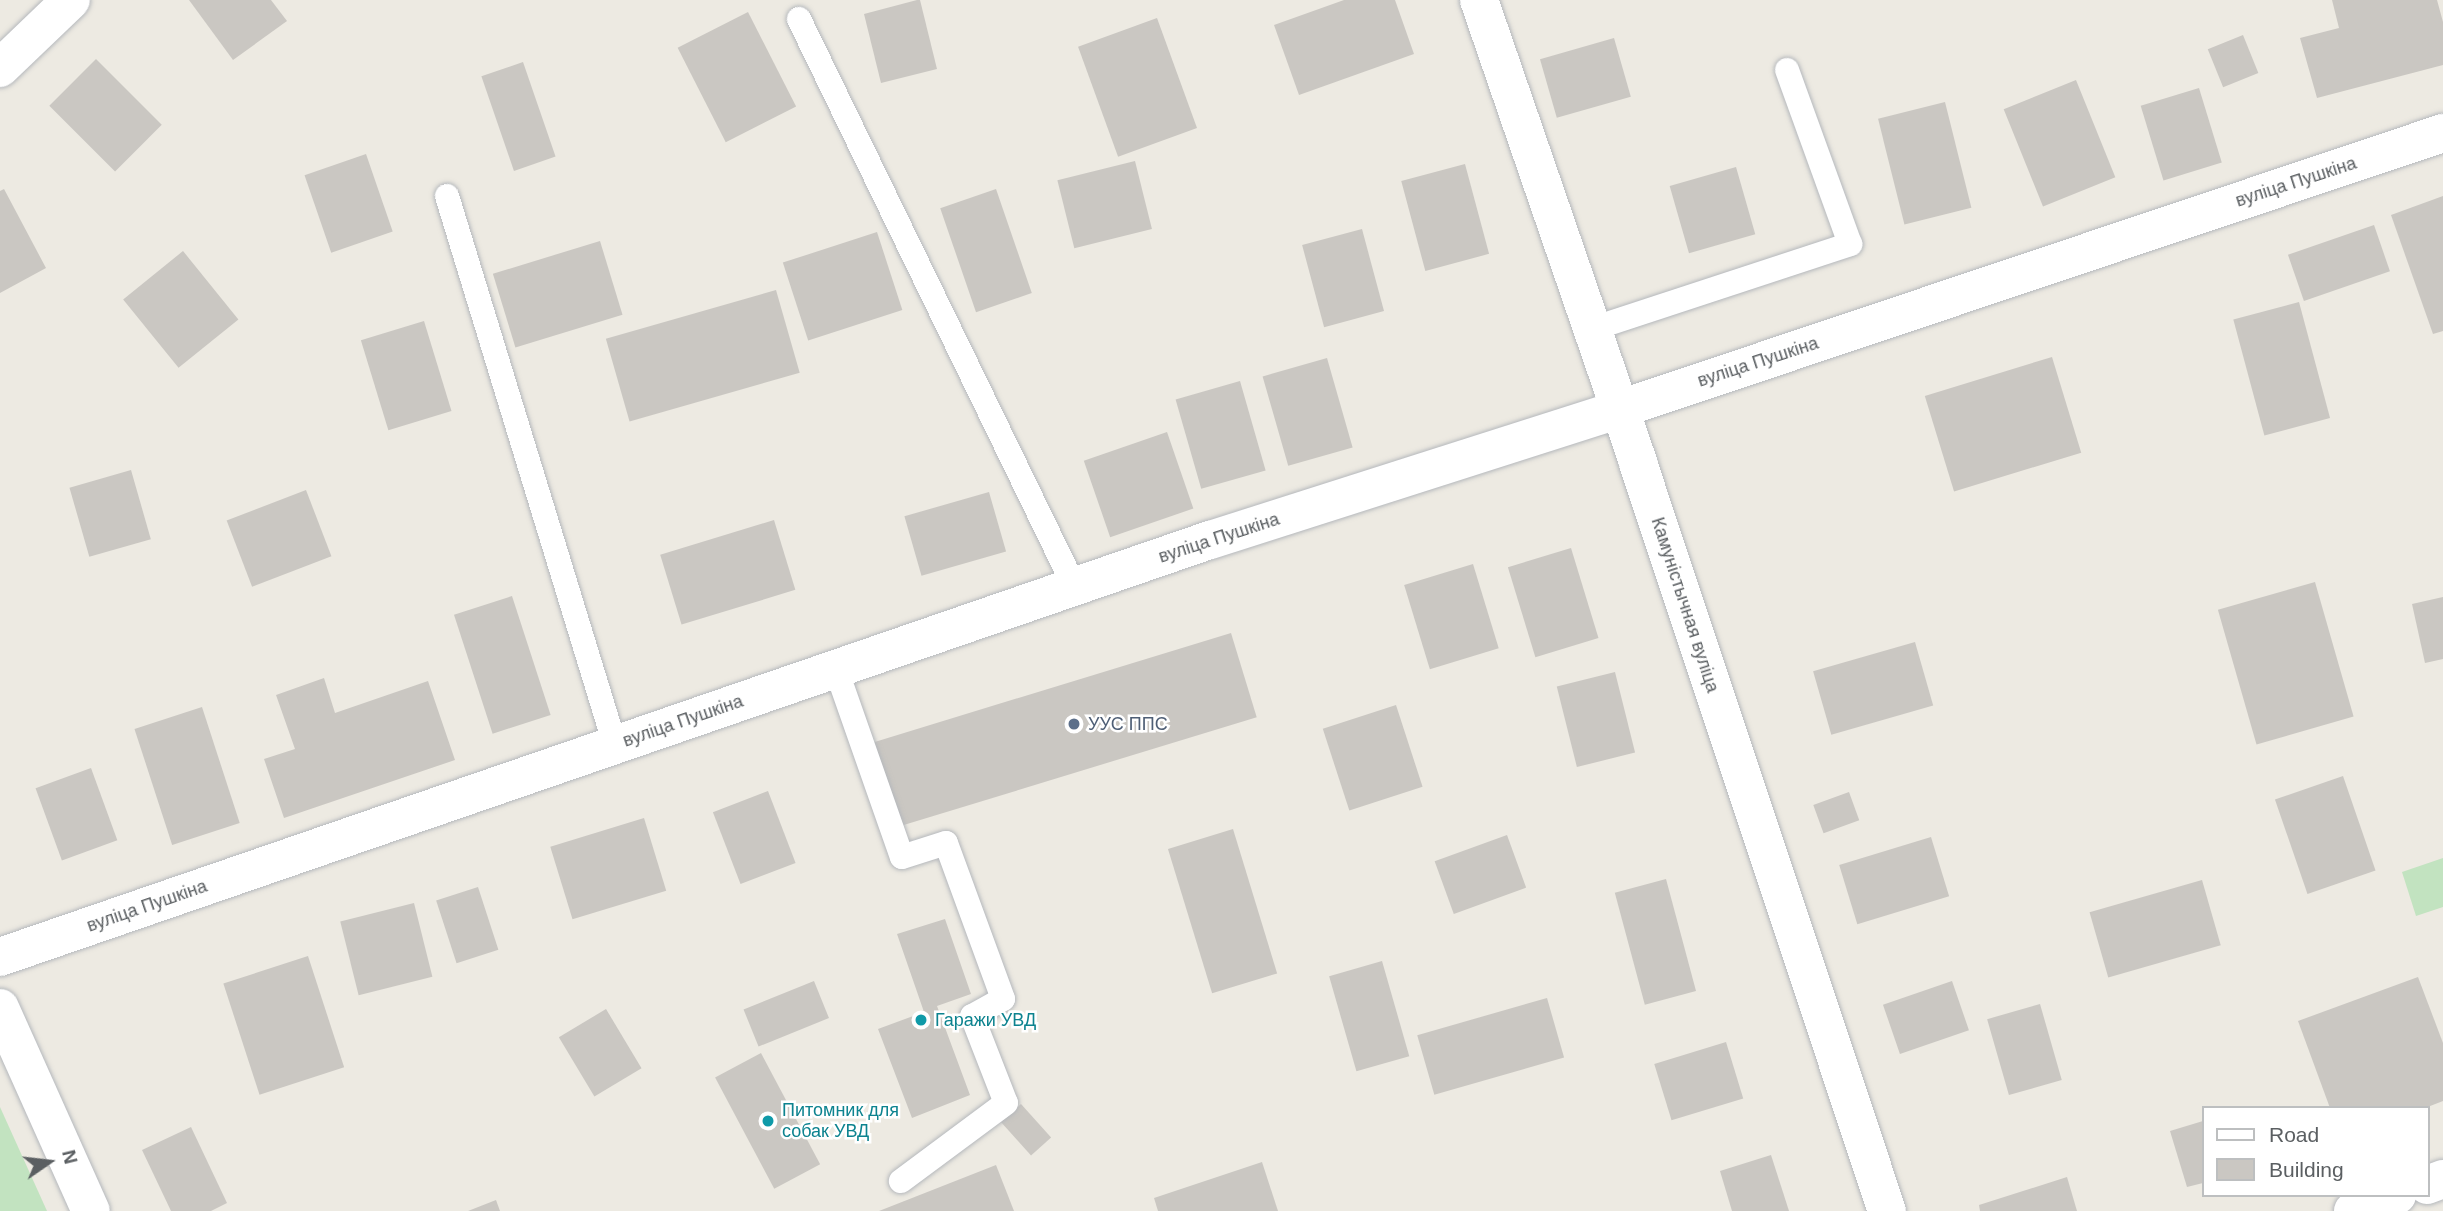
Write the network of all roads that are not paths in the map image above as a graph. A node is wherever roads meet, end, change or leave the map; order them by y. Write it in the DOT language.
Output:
graph roads {
  1 [pos="71,0"];
  2 [pos="1479,0"];
  3 [pos="799,19"];
  4 [pos="0,68"];
  5 [pos="1787,70"];
  6 [pos="2443,133"];
  7 [pos="446,196"];
  8 [pos="1592,330"];
  9 [pos="1620,409"];
  10 [pos="1075,588"];
  11 [pos="836,669"];
  12 [pos="615,745"];
  13 [pos="0,957"];
  14 [pos="0,1008"];
  15 [pos="901,1181"];
  16 [pos="2392,1197"];
  17 [pos="91,1211"];
  18 [pos="1887,1211"];
  19 [pos="2353,1211"];
  1 -- 4 [label="main road"];
  2 -- 8 [label="main road, Камуністычная вуліца"];
  3 -- 10 [label="lane"];
  5 -- 8 [label="lane"];
  6 -- 9 [label="main road, вуліца Пушкіна"];
  7 -- 12 [label="lane"];
  8 -- 9 [label="main road, Камуністычная вуліца"];
  9 -- 10 [label="main road, вуліца Пушкіна"];
  9 -- 18 [label="main road, Камуністычная вуліца"];
  10 -- 11 [label="main road, вуліца Пушкіна"];
  11 -- 12 [label="main road, вуліца Пушкіна"];
  11 -- 15 [label="lane"];
  12 -- 13 [label="main road, вуліца Пушкіна"];
  14 -- 17 [label="main road"];
  16 -- 19 [label="main road"];
}
